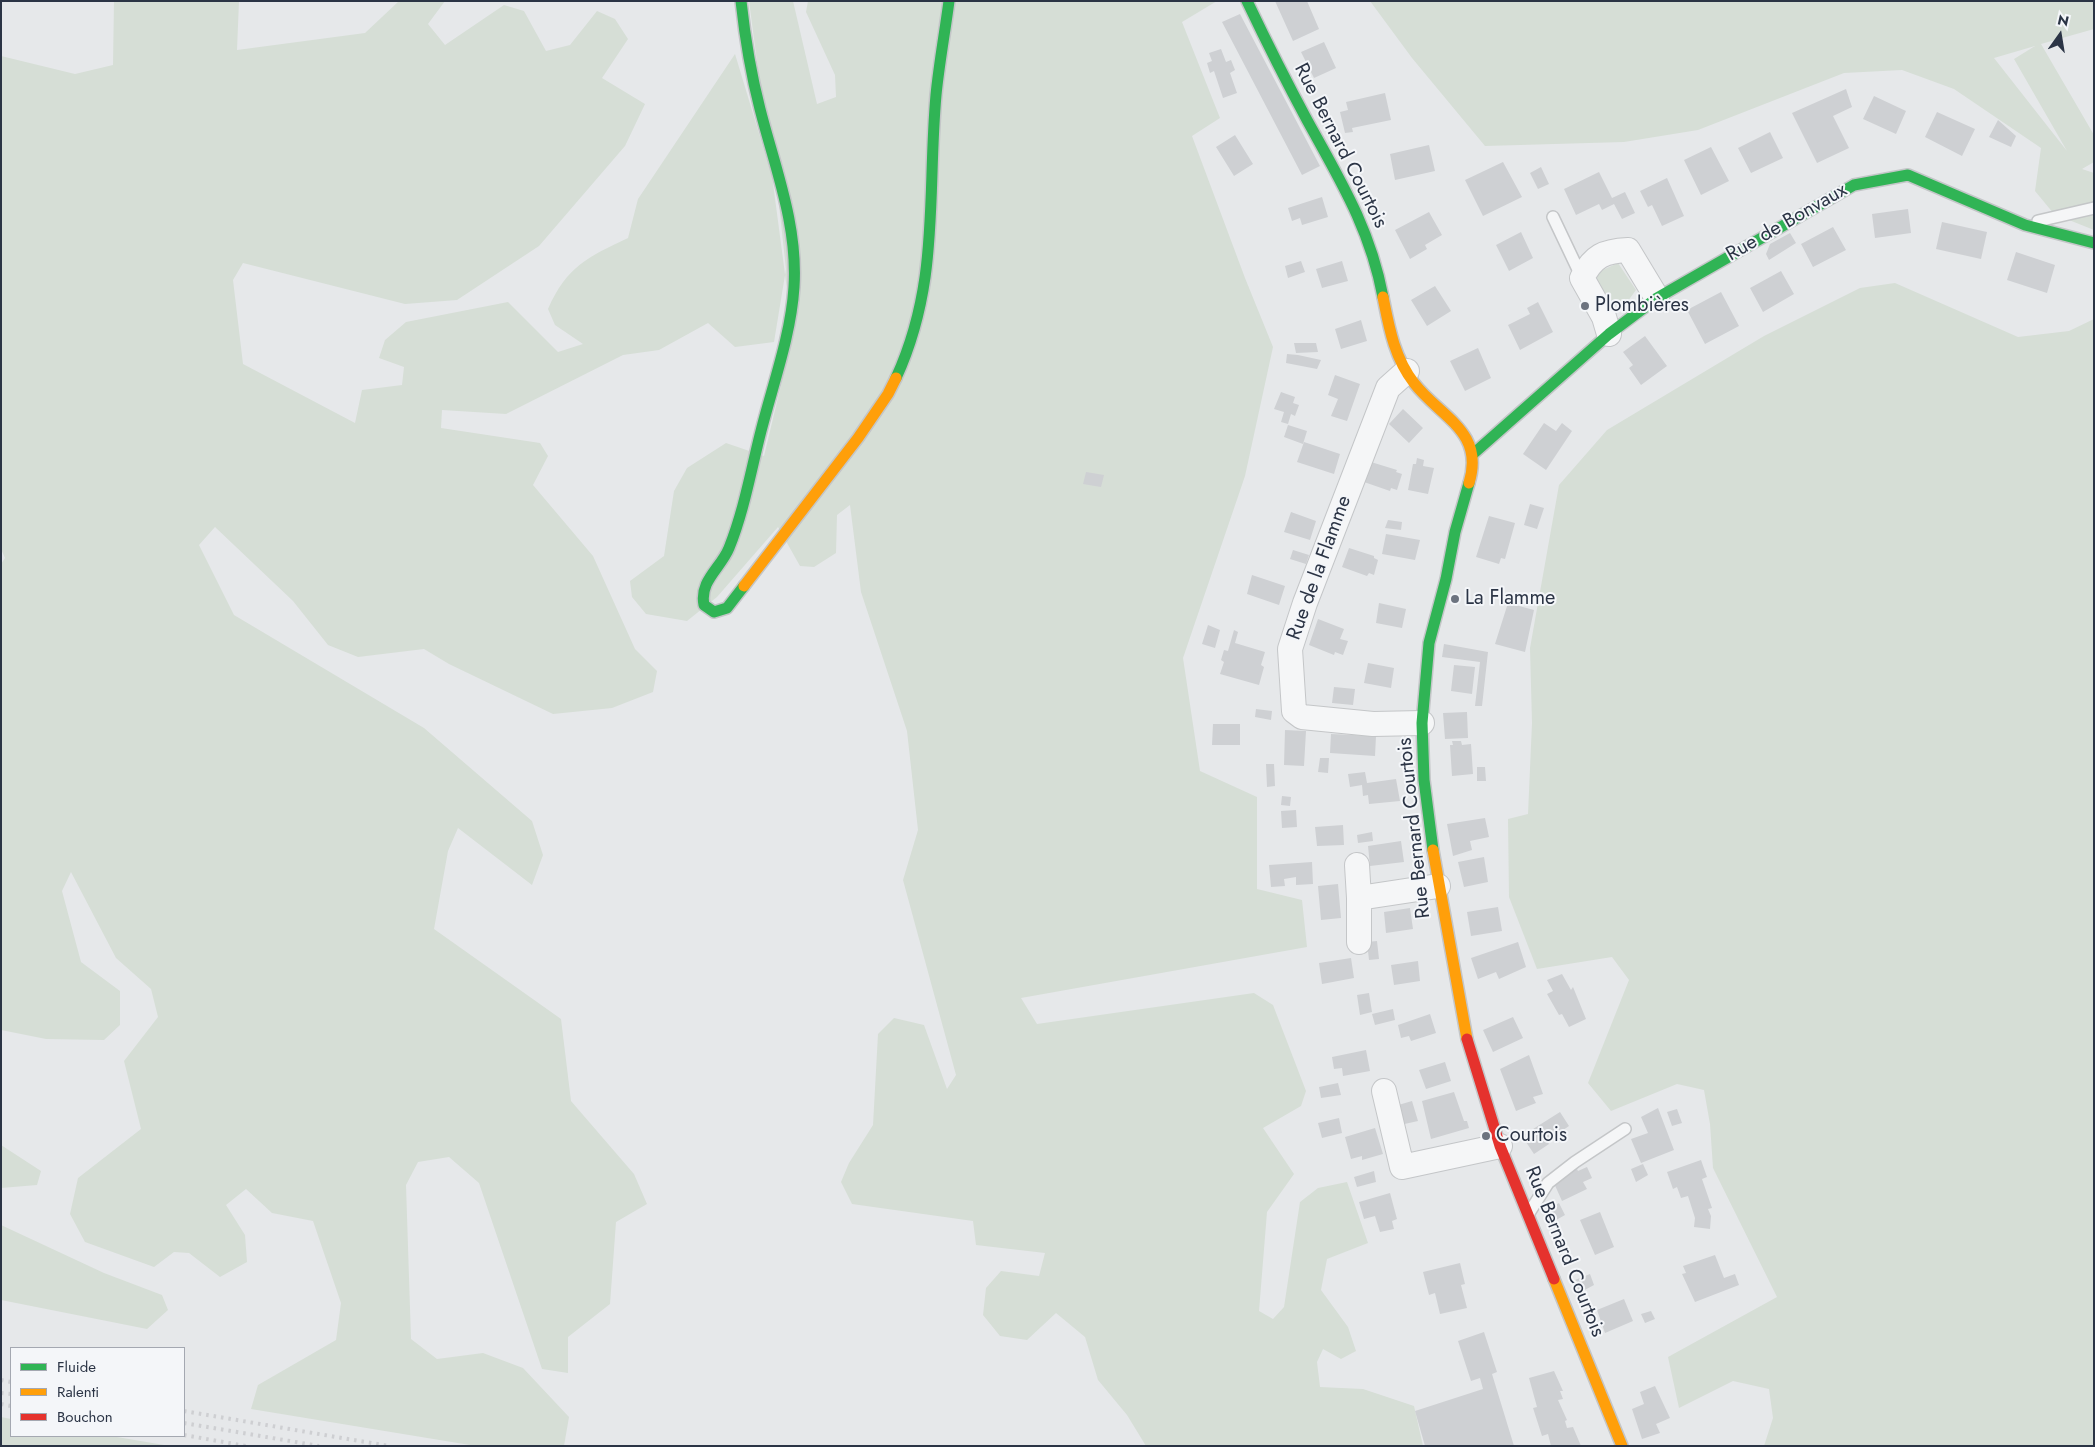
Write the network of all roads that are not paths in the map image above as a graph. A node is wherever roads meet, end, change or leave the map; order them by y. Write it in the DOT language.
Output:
graph roads {
  1 [pos="741,1"];
  2 [pos="949,1"];
  3 [pos="1247,1"];
  4 [pos="2094,208"];
  5 [pos="1553,216"];
  6 [pos="2025,225"];
  7 [pos="2094,243"];
  8 [pos="1582,278"];
  9 [pos="1657,298"];
  10 [pos="1608,334"];
  11 [pos="1407,371"];
  12 [pos="1473,454"];
  13 [pos="1422,723"];
  14 [pos="1358,865"];
  15 [pos="1438,886"];
  16 [pos="1359,898"];
  17 [pos="1359,942"];
  18 [pos="1384,1091"];
  19 [pos="1625,1129"];
  20 [pos="1500,1146"];
  21 [pos="1528,1212"];
  22 [pos="1622,1446"];
  1 -- 2 [label="street"];
  3 -- 11 [label="street, Rue Bernard Courtois"];
  4 -- 6 [label="lane"];
  5 -- 8 [label="lane"];
  6 -- 7 [label="street, Rue de Bonvaux"];
  6 -- 9 [label="street, Rue de Bonvaux"];
  8 -- 9 [label="street"];
  8 -- 10 [label="street"];
  9 -- 10 [label="street, Rue de Bonvaux"];
  10 -- 12 [label="street, Rue de Bonvaux"];
  11 -- 12 [label="street, Rue Bernard Courtois"];
  11 -- 13 [label="street, Rue de la Flamme"];
  12 -- 13 [label="street, Rue Bernard Courtois"];
  13 -- 15 [label="street, Rue Bernard Courtois"];
  14 -- 16 [label="street"];
  15 -- 16 [label="street"];
  15 -- 20 [label="street, Rue Bernard Courtois"];
  16 -- 17 [label="street"];
  18 -- 20 [label="street"];
  19 -- 21 [label="lane"];
  20 -- 21 [label="street, Rue Bernard Courtois"];
  21 -- 22 [label="street, Rue Bernard Courtois"];
}
